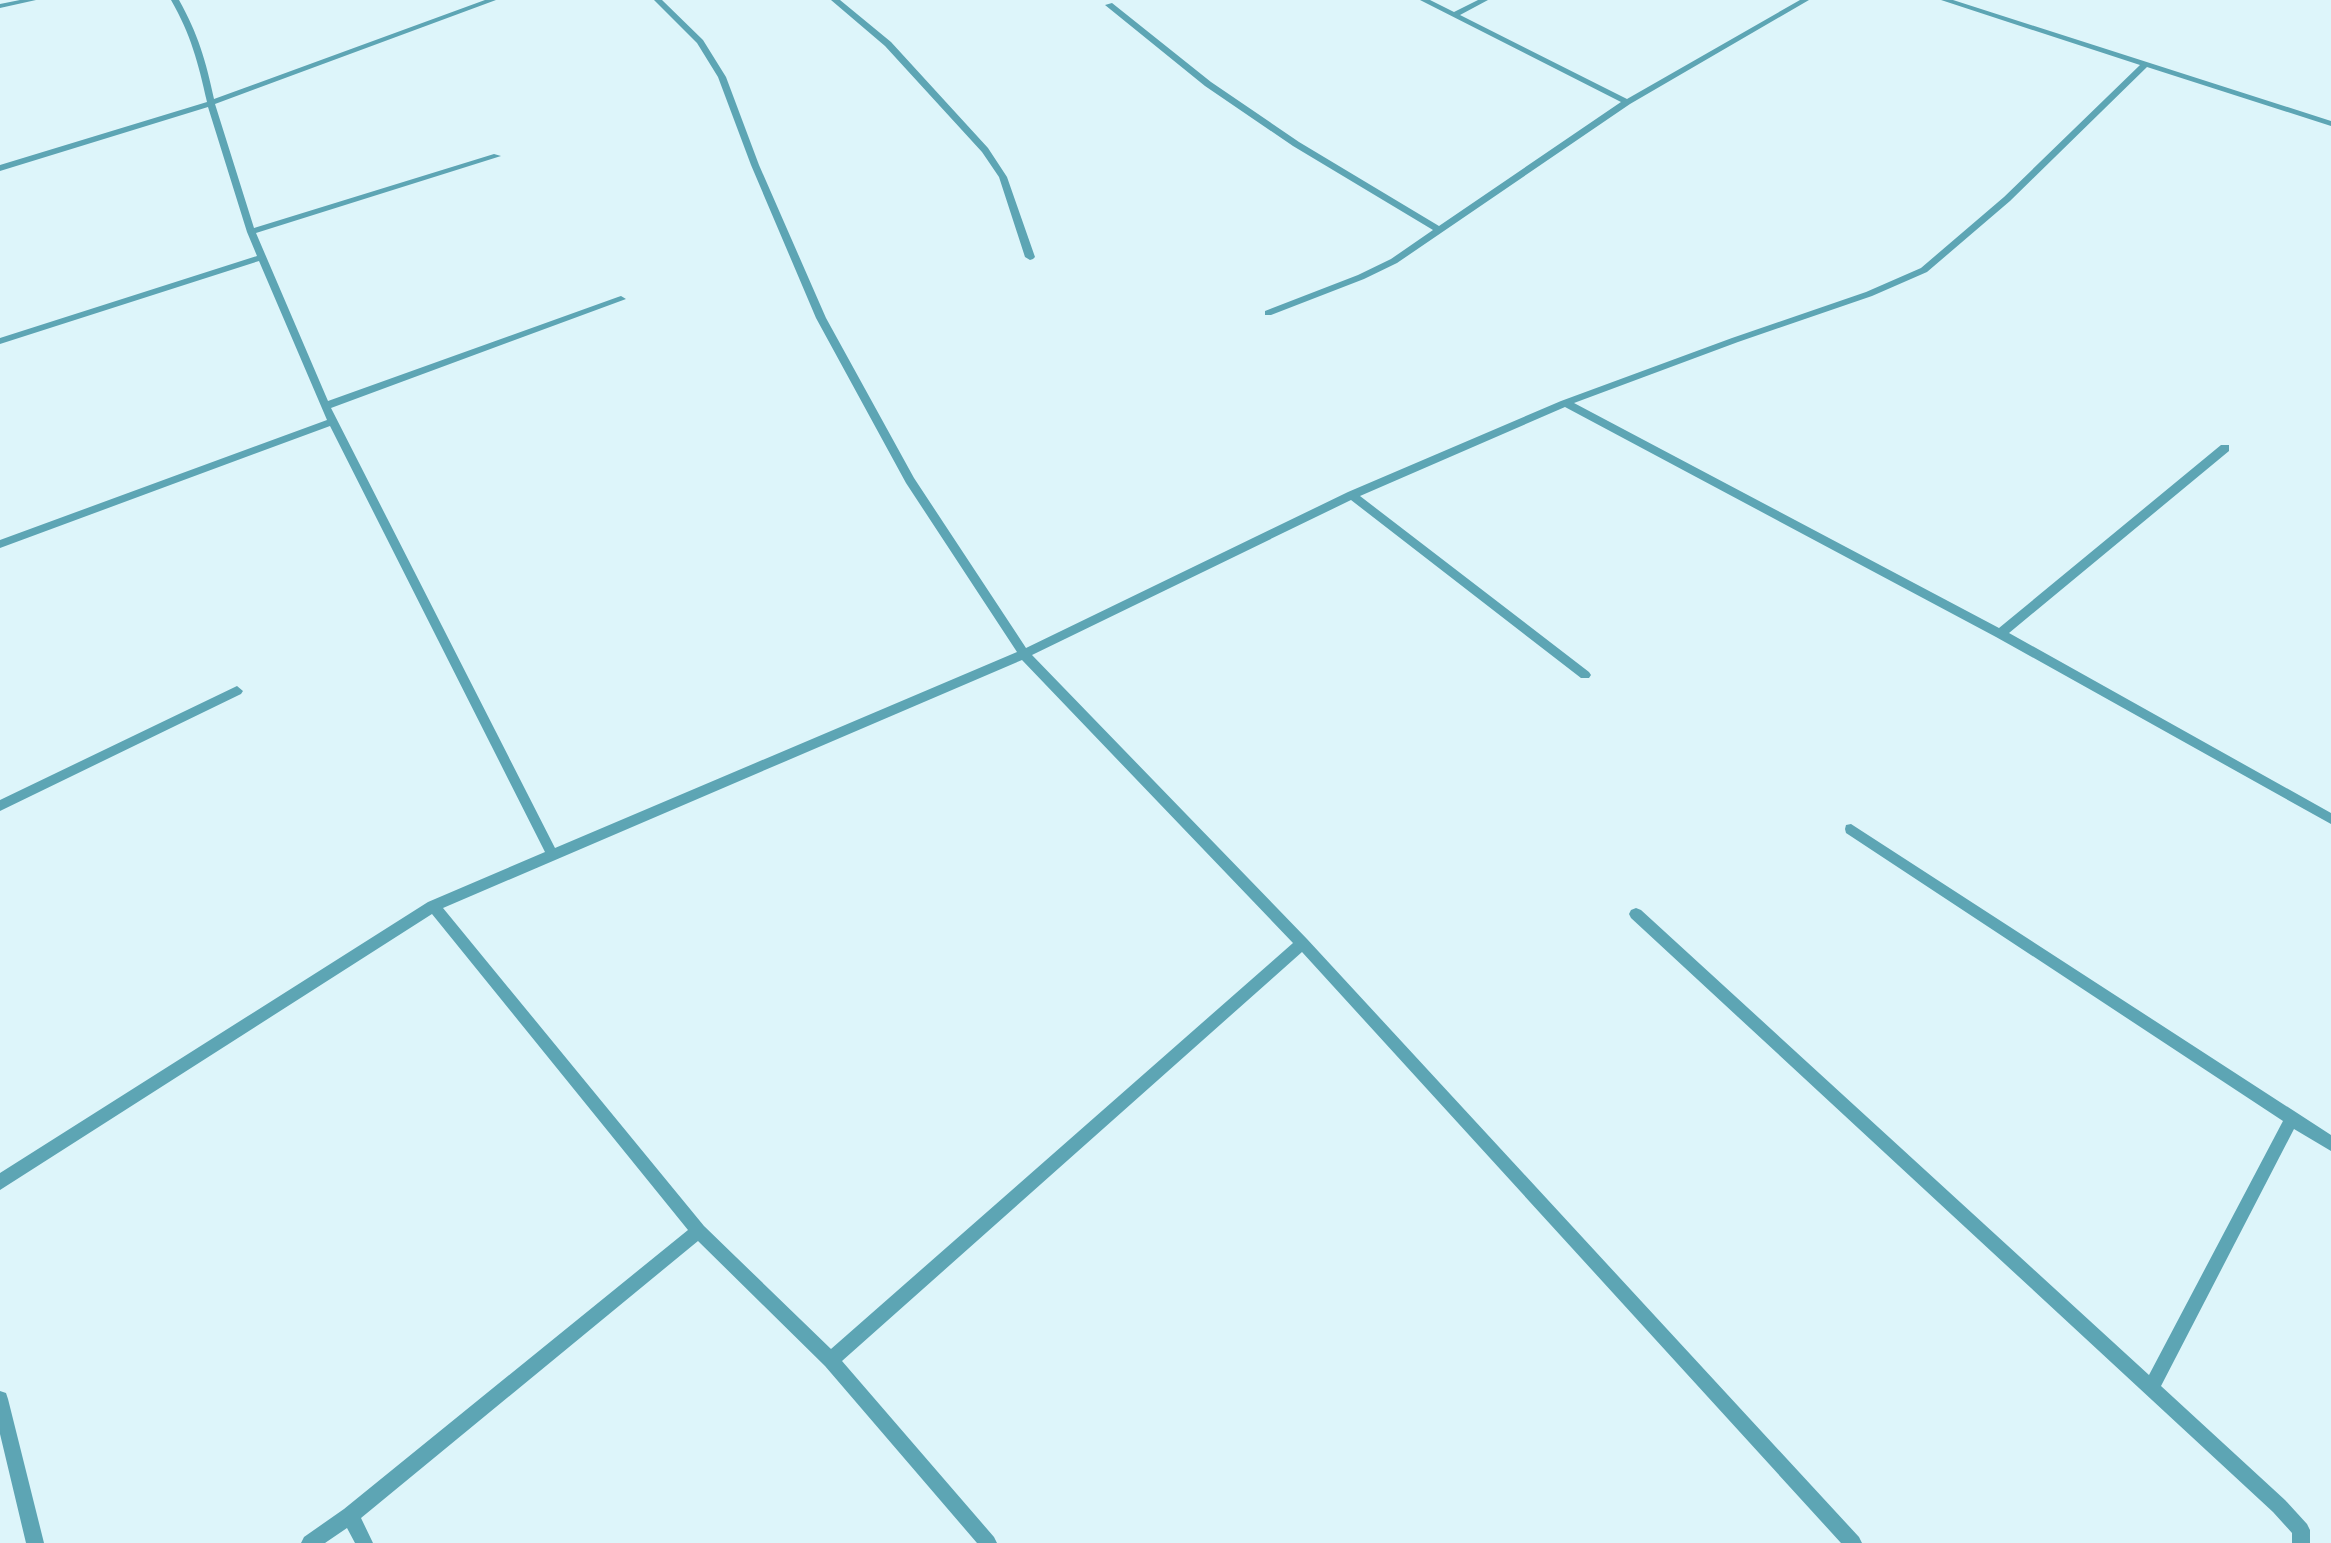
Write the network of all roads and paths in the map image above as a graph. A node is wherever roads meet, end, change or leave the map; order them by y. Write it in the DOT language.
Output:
graph roads {
  1 [pos="32,0"];
  2 [pos="175,0"];
  3 [pos="492,0"];
  4 [pos="658,0"];
  5 [pos="835,0"];
  6 [pos="1424,0"];
  7 [pos="1484,0"];
  8 [pos="1805,0"];
  9 [pos="1944,0"];
  10 [pos="1110,4"];
  11 [pos="0,6"];
  12 [pos="1454,16"];
  13 [pos="2146,64"];
  14 [pos="1627,102"];
  15 [pos="211,103"];
  16 [pos="2331,124"];
  17 [pos="497,156"];
  18 [pos="0,168"];
  19 [pos="1440,231"];
  20 [pos="251,232"];
  21 [pos="262,257"];
  22 [pos="1030,257"];
  23 [pos="621,299"];
  24 [pos="1268,313"];
  25 [pos="0,340"];
  26 [pos="1565,403"];
  27 [pos="325,406"];
  28 [pos="332,422"];
  29 [pos="2225,448"];
  30 [pos="1352,495"];
  31 [pos="0,544"];
  32 [pos="2000,634"];
  33 [pos="1024,654"];
  34 [pos="1585,675"];
  35 [pos="237,691"];
  36 [pos="0,806"];
  37 [pos="2331,819"];
  38 [pos="1851,829"];
  39 [pos="552,856"];
  40 [pos="433,906"];
  41 [pos="1636,914"];
  42 [pos="1302,943"];
  43 [pos="2292,1118"];
  44 [pos="2331,1144"];
  45 [pos="0,1182"];
  46 [pos="699,1231"];
  47 [pos="831,1360"];
  48 [pos="2152,1389"];
  49 [pos="0,1400"];
  50 [pos="350,1515"];
  51 [pos="35,1543"];
  52 [pos="310,1543"];
  53 [pos="364,1543"];
  54 [pos="988,1543"];
  55 [pos="1853,1543"];
  56 [pos="2301,1543"];
  1 -- 11 [label="street"];
  2 -- 15 [label="street"];
  3 -- 15 [label="street"];
  4 -- 33 [label="street"];
  5 -- 22 [label="street"];
  6 -- 12 [label="street"];
  7 -- 12 [label="street"];
  8 -- 14 [label="street"];
  9 -- 13 [label="street"];
  10 -- 19 [label="street"];
  12 -- 14 [label="street"];
  13 -- 16 [label="street"];
  13 -- 26 [label="street"];
  14 -- 19 [label="street"];
  15 -- 18 [label="street"];
  15 -- 20 [label="street"];
  17 -- 20 [label="street"];
  19 -- 24 [label="street"];
  20 -- 21 [label="street"];
  21 -- 25 [label="street"];
  21 -- 27 [label="street"];
  23 -- 27 [label="street"];
  26 -- 30 [label="street"];
  26 -- 32 [label="street"];
  27 -- 28 [label="street"];
  28 -- 31 [label="street"];
  28 -- 39 [label="street"];
  29 -- 32 [label="street"];
  30 -- 33 [label="street"];
  30 -- 34 [label="street"];
  32 -- 37 [label="street"];
  33 -- 39 [label="street"];
  33 -- 42 [label="street"];
  35 -- 36 [label="street"];
  38 -- 43 [label="street"];
  39 -- 40 [label="street"];
  40 -- 45 [label="street"];
  40 -- 46 [label="street"];
  41 -- 48 [label="street"];
  42 -- 47 [label="street"];
  42 -- 55 [label="street"];
  43 -- 44 [label="street"];
  43 -- 48 [label="street"];
  46 -- 47 [label="street"];
  46 -- 50 [label="street"];
  47 -- 54 [label="street"];
  48 -- 56 [label="street"];
  49 -- 51 [label="street"];
  50 -- 52 [label="street"];
  50 -- 53 [label="street"];
}
